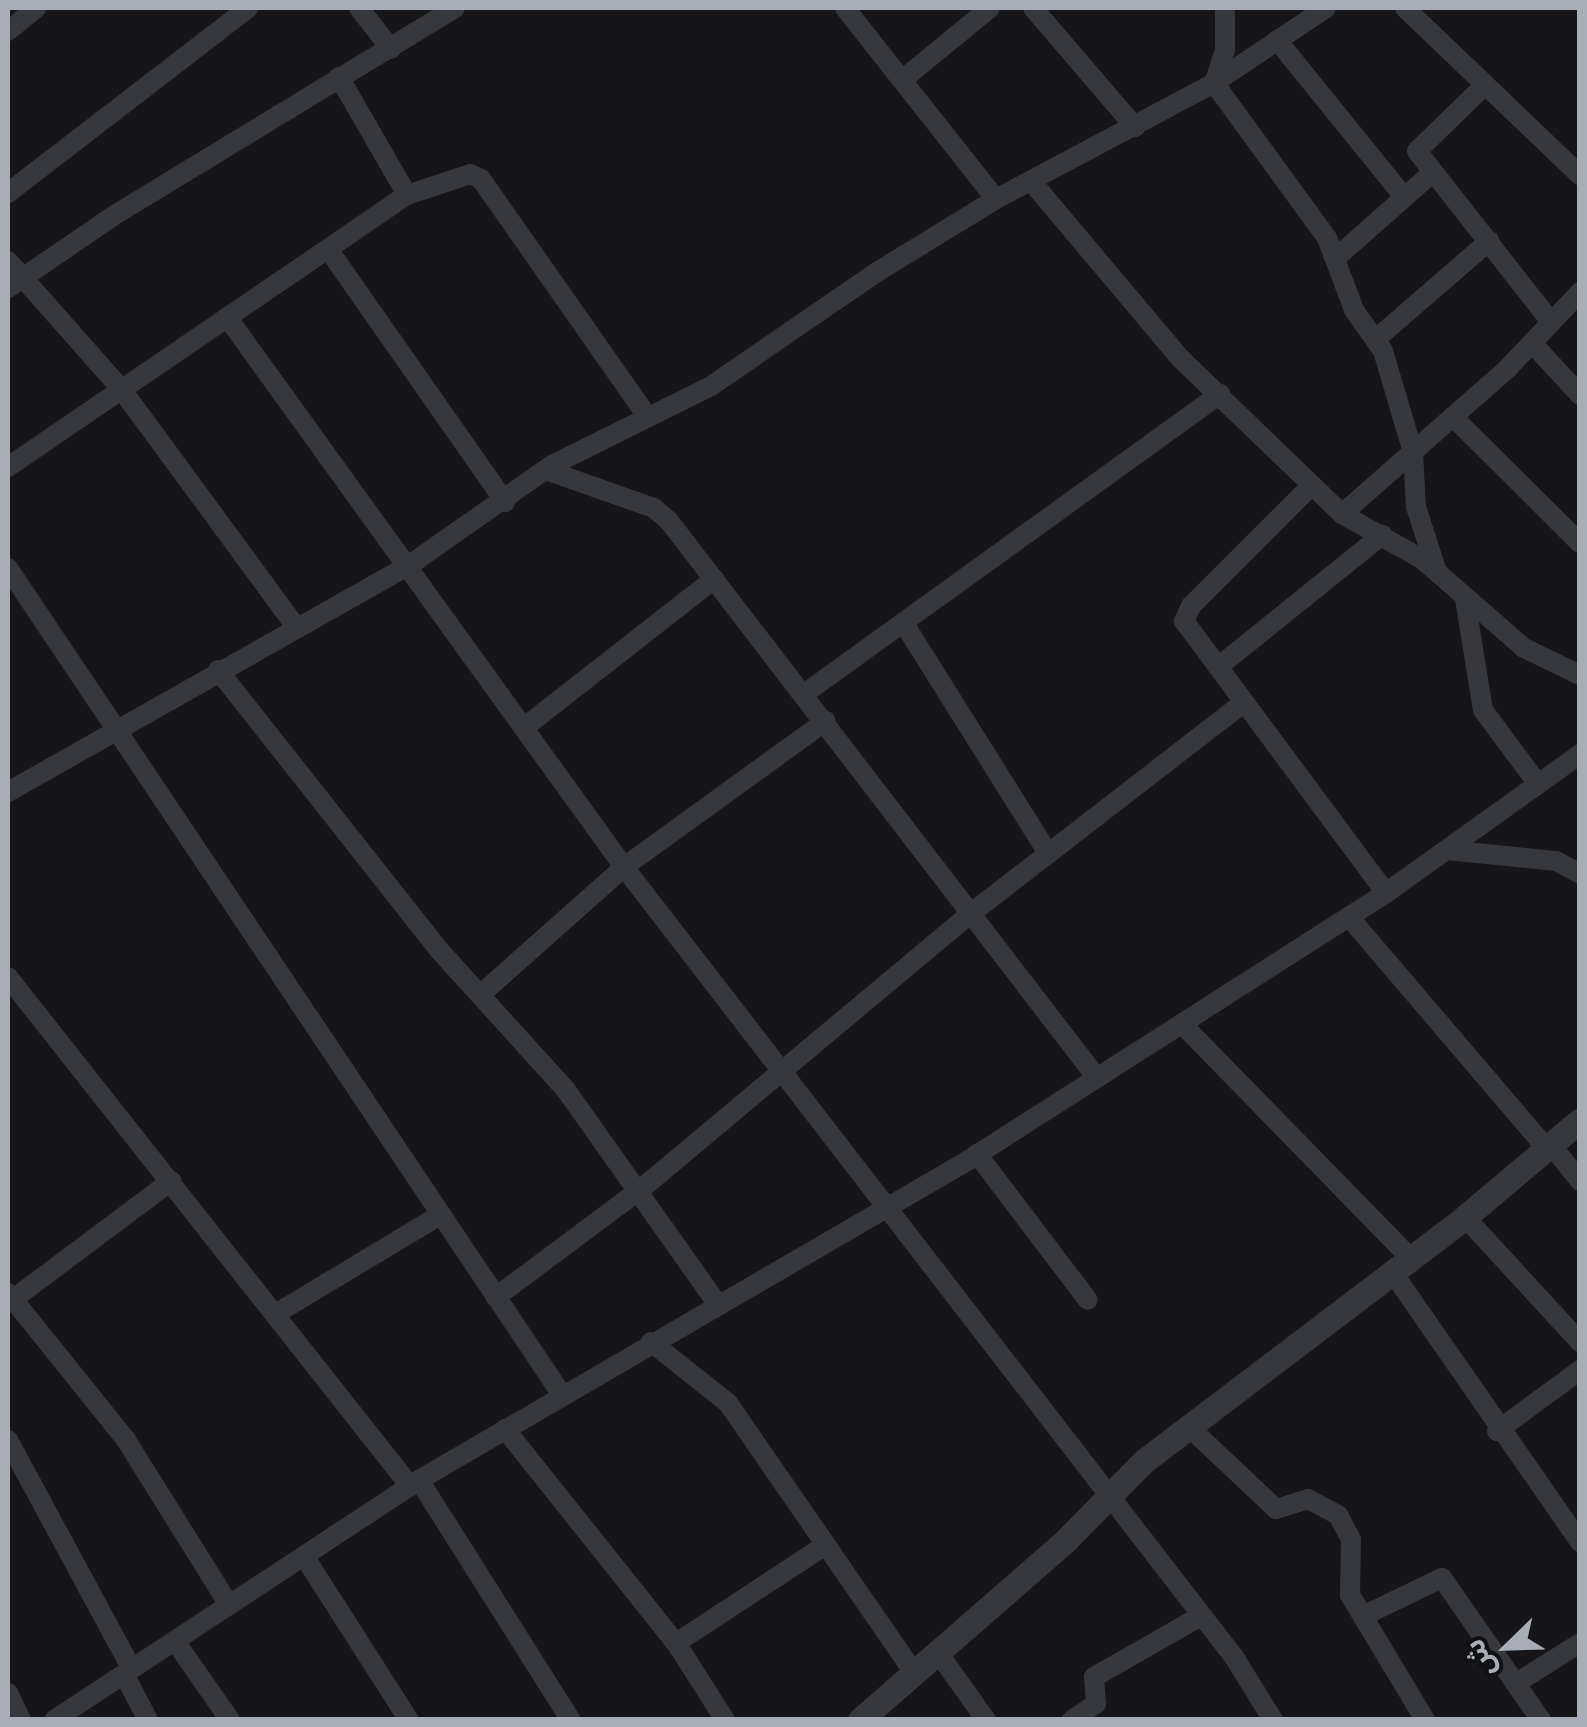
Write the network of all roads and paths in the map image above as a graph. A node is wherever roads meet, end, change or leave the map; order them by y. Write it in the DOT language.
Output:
graph roads {
  1 [pos="36,8"];
  2 [pos="248,8"];
  3 [pos="359,8"];
  4 [pos="455,8"];
  5 [pos="845,8"];
  6 [pos="990,8"];
  7 [pos="1032,8"];
  8 [pos="1225,8"];
  9 [pos="1326,8"];
  10 [pos="1405,8"];
  11 [pos="8,31"];
  12 [pos="1277,40"];
  13 [pos="391,48"];
  14 [pos="339,76"];
  15 [pos="902,80"];
  16 [pos="1214,83"];
  17 [pos="1484,86"];
  18 [pos="1135,127"];
  19 [pos="1432,172"];
  20 [pos="1580,175"];
  21 [pos="1031,181"];
  22 [pos="8,193"];
  23 [pos="407,196"];
  24 [pos="1404,196"];
  25 [pos="996,199"];
  26 [pos="1489,241"];
  27 [pos="328,250"];
  28 [pos="1338,256"];
  29 [pos="8,261"];
  30 [pos="15,284"];
  31 [pos="1580,292"];
  32 [pos="228,317"];
  33 [pos="1551,322"];
  34 [pos="1376,340"];
  35 [pos="1532,343"];
  36 [pos="122,390"];
  37 [pos="1220,394"];
  38 [pos="1580,395"];
  39 [pos="647,416"];
  40 [pos="1453,416"];
  41 [pos="1413,452"];
  42 [pos="8,467"];
  43 [pos="546,470"];
  44 [pos="1312,485"];
  45 [pos="505,502"];
  46 [pos="1342,514"];
  47 [pos="1576,531"];
  48 [pos="1382,535"];
  49 [pos="411,564"];
  50 [pos="8,568"];
  51 [pos="1437,573"];
  52 [pos="714,579"];
  53 [pos="1465,599"];
  54 [pos="903,622"];
  55 [pos="296,627"];
  56 [pos="1218,666"];
  57 [pos="218,670"];
  58 [pos="1580,675"];
  59 [pos="804,694"];
  60 [pos="1244,702"];
  61 [pos="826,721"];
  62 [pos="526,726"];
  63 [pos="116,728"];
  64 [pos="1580,754"];
  65 [pos="1538,784"];
  66 [pos="8,792"];
  67 [pos="1446,850"];
  68 [pos="1048,853"];
  69 [pos="624,867"];
  70 [pos="1580,874"];
  71 [pos="1386,894"];
  72 [pos="974,910"];
  73 [pos="1349,917"];
  74 [pos="8,977"];
  75 [pos="480,996"];
  76 [pos="1182,1024"];
  77 [pos="784,1071"];
  78 [pos="1096,1078"];
  79 [pos="1580,1120"];
  80 [pos="1549,1147"];
  81 [pos="977,1154"];
  82 [pos="171,1181"];
  83 [pos="1580,1181"];
  84 [pos="640,1189"];
  85 [pos="884,1207"];
  86 [pos="440,1215"];
  87 [pos="1465,1217"];
  88 [pos="1402,1266"];
  89 [pos="496,1297"];
  90 [pos="9,1298"];
  91 [pos="1088,1300"];
  92 [pos="717,1303"];
  93 [pos="277,1313"];
  94 [pos="1579,1341"];
  95 [pos="651,1342"];
  96 [pos="1580,1370"];
  97 [pos="562,1395"];
  98 [pos="1188,1426"];
  99 [pos="505,1429"];
  100 [pos="1497,1431"];
  101 [pos="8,1440"];
  102 [pos="414,1483"];
  103 [pos="1107,1498"];
  104 [pos="1580,1542"];
  105 [pos="826,1545"];
  106 [pos="304,1556"];
  107 [pos="229,1606"];
  108 [pos="1201,1616"];
  109 [pos="1364,1616"];
  110 [pos="175,1640"];
  111 [pos="1580,1642"];
  112 [pos="676,1644"];
  113 [pos="939,1654"];
  114 [pos="128,1671"];
  115 [pos="915,1674"];
  116 [pos="1518,1682"];
  117 [pos="8,1694"];
  118 [pos="20,1720"];
  119 [pos="54,1720"];
  120 [pos="148,1720"];
  121 [pos="230,1720"];
  122 [pos="408,1720"];
  123 [pos="571,1720"];
  124 [pos="725,1720"];
  125 [pos="860,1720"];
  126 [pos="986,1720"];
  127 [pos="1072,1720"];
  128 [pos="1273,1720"];
  129 [pos="1425,1720"];
  130 [pos="1542,1720"];
  1 -- 11 [label="street"];
  2 -- 22 [label="street"];
  3 -- 13 [label="street"];
  4 -- 13 [label="street"];
  5 -- 15 [label="street"];
  6 -- 15 [label="street"];
  7 -- 18 [label="street"];
  8 -- 16 [label="street"];
  9 -- 12 [label="street"];
  10 -- 17 [label="street"];
  12 -- 16 [label="street"];
  12 -- 24 [label="street"];
  13 -- 14 [label="street"];
  14 -- 23 [label="street"];
  14 -- 30 [label="street"];
  15 -- 25 [label="street"];
  16 -- 18 [label="street"];
  16 -- 28 [label="street"];
  17 -- 19 [label="street"];
  17 -- 20 [label="street"];
  18 -- 21 [label="street"];
  19 -- 24 [label="street"];
  19 -- 26 [label="street"];
  21 -- 25 [label="street"];
  21 -- 37 [label="street"];
  23 -- 27 [label="street"];
  23 -- 39 [label="street"];
  24 -- 28 [label="street"];
  25 -- 39 [label="street"];
  26 -- 33 [label="street"];
  26 -- 34 [label="street"];
  27 -- 32 [label="street"];
  27 -- 45 [label="street"];
  28 -- 34 [label="street"];
  29 -- 30 [label="street"];
  30 -- 36 [label="street"];
  31 -- 33 [label="street"];
  32 -- 36 [label="street"];
  32 -- 49 [label="street"];
  33 -- 35 [label="street"];
  34 -- 41 [label="street"];
  35 -- 38 [label="street"];
  35 -- 40 [label="street"];
  36 -- 42 [label="street"];
  36 -- 55 [label="street"];
  37 -- 44 [label="street"];
  37 -- 54 [label="street"];
  39 -- 43 [label="street"];
  40 -- 41 [label="street"];
  40 -- 47 [label="street"];
  41 -- 46 [label="street"];
  41 -- 51 [label="street"];
  43 -- 45 [label="street"];
  43 -- 52 [label="street"];
  44 -- 46 [label="street"];
  44 -- 56 [label="street"];
  45 -- 49 [label="street"];
  46 -- 48 [label="street"];
  48 -- 51 [label="street"];
  48 -- 56 [label="street"];
  49 -- 55 [label="street"];
  49 -- 62 [label="street"];
  50 -- 63 [label="street"];
  51 -- 53 [label="street"];
  52 -- 59 [label="street"];
  52 -- 62 [label="street"];
  53 -- 58 [label="street"];
  53 -- 65 [label="street"];
  54 -- 59 [label="street"];
  54 -- 68 [label="street"];
  55 -- 57 [label="street"];
  56 -- 60 [label="street"];
  57 -- 63 [label="street"];
  57 -- 75 [label="street"];
  59 -- 61 [label="street"];
  60 -- 68 [label="street"];
  60 -- 71 [label="street"];
  61 -- 69 [label="street"];
  61 -- 72 [label="street"];
  62 -- 69 [label="street"];
  63 -- 66 [label="street"];
  63 -- 86 [label="street"];
  64 -- 65 [label="street"];
  65 -- 67 [label="street"];
  67 -- 70 [label="street"];
  67 -- 71 [label="street"];
  68 -- 72 [label="street"];
  69 -- 75 [label="street"];
  69 -- 77 [label="street"];
  71 -- 73 [label="street"];
  72 -- 77 [label="street"];
  72 -- 78 [label="street"];
  73 -- 76 [label="street"];
  73 -- 80 [label="street"];
  74 -- 82 [label="street"];
  75 -- 84 [label="street"];
  76 -- 78 [label="street"];
  76 -- 88 [label="street"];
  77 -- 84 [label="street"];
  77 -- 85 [label="street"];
  78 -- 81 [label="street"];
  79 -- 80 [label="street"];
  80 -- 83 [label="street"];
  80 -- 87 [label="street"];
  81 -- 85 [label="street"];
  81 -- 91 [label="street"];
  82 -- 90 [label="street"];
  82 -- 93 [label="street"];
  84 -- 89 [label="street"];
  84 -- 92 [label="street"];
  85 -- 92 [label="street"];
  85 -- 103 [label="street"];
  86 -- 89 [label="street"];
  86 -- 93 [label="street"];
  87 -- 88 [label="street"];
  87 -- 94 [label="street"];
  88 -- 98 [label="street"];
  88 -- 100 [label="street"];
  89 -- 97 [label="street"];
  90 -- 107 [label="street"];
  92 -- 95 [label="street"];
  93 -- 102 [label="street"];
  95 -- 97 [label="street"];
  95 -- 105 [label="street"];
  96 -- 100 [label="street"];
  97 -- 99 [label="street"];
  98 -- 103 [label="street"];
  98 -- 109 [label="street"];
  99 -- 102 [label="street"];
  99 -- 112 [label="street"];
  100 -- 104 [label="street"];
  101 -- 114 [label="street"];
  102 -- 106 [label="street"];
  102 -- 123 [label="street"];
  103 -- 108 [label="street"];
  103 -- 113 [label="street"];
  105 -- 112 [label="street"];
  105 -- 115 [label="street"];
  106 -- 107 [label="street"];
  106 -- 122 [label="street"];
  107 -- 110 [label="street"];
  108 -- 127 [label="street"];
  108 -- 128 [label="street"];
  109 -- 116 [label="street"];
  109 -- 129 [label="street"];
  110 -- 114 [label="street"];
  110 -- 121 [label="street"];
  111 -- 116 [label="street"];
  112 -- 124 [label="street"];
  113 -- 115 [label="street"];
  113 -- 126 [label="street"];
  114 -- 119 [label="street"];
  114 -- 120 [label="street"];
  115 -- 125 [label="street"];
  116 -- 130 [label="street"];
  117 -- 118 [label="street"];
}
